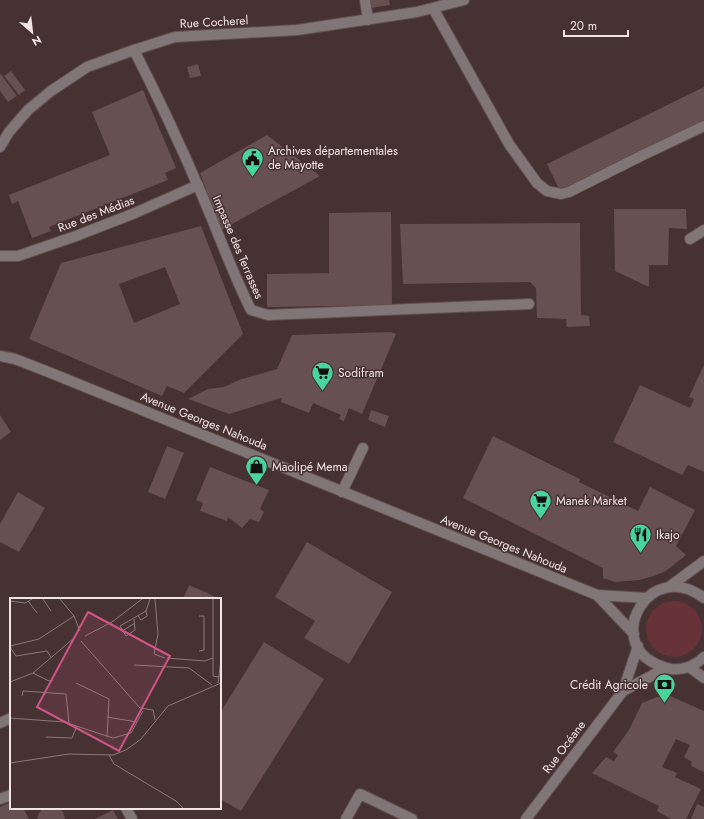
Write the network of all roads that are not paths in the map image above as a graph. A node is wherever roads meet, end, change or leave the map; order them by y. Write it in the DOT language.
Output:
graph roads {
  1 [pos="365,0"];
  2 [pos="464,0"];
  3 [pos="433,8"];
  4 [pos="368,20"];
  5 [pos="134,50"];
  6 [pos="704,126"];
  7 [pos="0,147"];
  8 [pos="198,185"];
  9 [pos="704,230"];
  10 [pos="690,239"];
  11 [pos="0,256"];
  12 [pos="528,304"];
  13 [pos="0,356"];
  14 [pos="363,448"];
  15 [pos="342,492"];
  16 [pos="704,561"];
  17 [pos="669,587"];
  18 [pos="597,595"];
  19 [pos="646,598"];
  20 [pos="704,598"];
  21 [pos="634,634"];
  22 [pos="638,646"];
  23 [pos="704,657"];
  24 [pos="689,667"];
  25 [pos="666,668"];
  26 [pos="704,678"];
  27 [pos="623,691"];
  28 [pos="10,718"];
  29 [pos="0,723"];
  30 [pos="10,794"];
  31 [pos="0,799"];
  32 [pos="127,809"];
  33 [pos="407,818"];
  34 [pos="132,819"];
  35 [pos="346,819"];
  36 [pos="526,819"];
  1 -- 4 [label="street"];
  2 -- 3 [label="street, Rue Cocherel"];
  3 -- 4 [label="street, Rue Cocherel"];
  3 -- 6 [label="street"];
  4 -- 5 [label="street, Rue Cocherel"];
  5 -- 7 [label="street, Rue Cocherel"];
  5 -- 8 [label="street, Impasse des Terrasses"];
  8 -- 11 [label="street, Rue des Médias"];
  8 -- 12 [label="street, Impasse des Terrasses"];
  9 -- 10 [label="street"];
  13 -- 15 [label="street, Avenue Georges Nahouda"];
  14 -- 15 [label="street"];
  15 -- 18 [label="street, Avenue Georges Nahouda"];
  16 -- 17 [label="street"];
  17 -- 19 [label="street"];
  17 -- 20 [label="street"];
  18 -- 19 [label="street, Avenue Georges Nahouda"];
  18 -- 21 [label="street, Avenue Georges Nahouda"];
  19 -- 21 [label="street"];
  21 -- 22 [label="street"];
  22 -- 25 [label="street"];
  22 -- 27 [label="street, Rue Océane"];
  23 -- 24 [label="street"];
  24 -- 25 [label="street"];
  24 -- 26 [label="street"];
  25 -- 27 [label="street, Rue Océane"];
  27 -- 36 [label="street, Rue Océane"];
  28 -- 29 [label="street"];
  30 -- 31 [label="street"];
  32 -- 34 [label="street"];
  33 -- 35 [label="street"];
}
